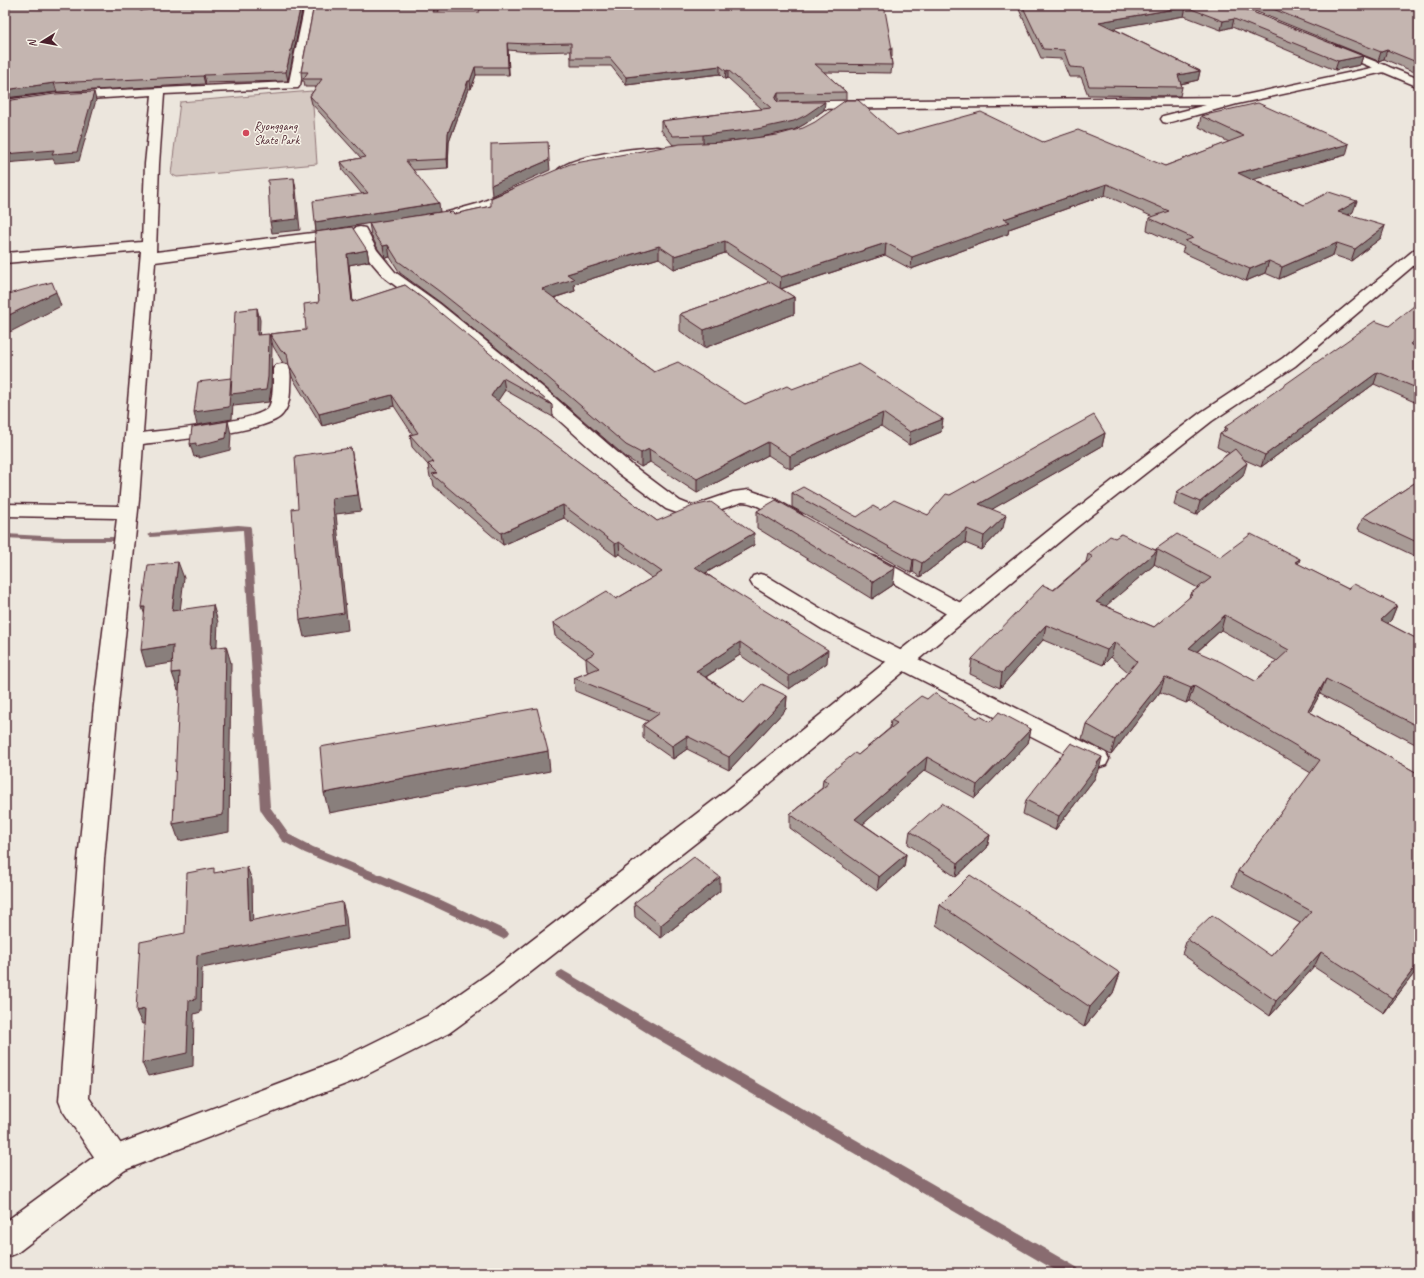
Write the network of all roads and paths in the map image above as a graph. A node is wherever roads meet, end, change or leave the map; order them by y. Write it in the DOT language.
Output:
graph roads {
  1 [pos="310,5"];
  2 [pos="1321,43"];
  3 [pos="1385,69"];
  4 [pos="1419,83"];
  5 [pos="158,91"];
  6 [pos="1236,101"];
  7 [pos="5,104"];
  8 [pos="843,105"];
  9 [pos="782,106"];
  10 [pos="828,116"];
  11 [pos="1167,119"];
  12 [pos="669,151"];
  13 [pos="550,178"];
  14 [pos="529,187"];
  15 [pos="426,221"];
  16 [pos="148,252"];
  17 [pos="1419,253"];
  18 [pos="5,258"];
  19 [pos="282,369"];
  20 [pos="133,440"];
  21 [pos="5,510"];
  22 [pos="127,512"];
  23 [pos="809,527"];
  24 [pos="857,554"];
  25 [pos="760,581"];
  26 [pos="960,612"];
  27 [pos="902,660"];
  28 [pos="1100,760"];
  29 [pos="114,1160"];
  30 [pos="5,1242"];
  1 -- 5 [label="street"];
  2 -- 3 [label="street"];
  3 -- 4 [label="street"];
  3 -- 6 [label="street"];
  5 -- 7 [label="street"];
  5 -- 16 [label="street"];
  6 -- 8 [label="street"];
  6 -- 11 [label="street"];
  8 -- 9 [label="street"];
  8 -- 10 [label="street"];
  12 -- 13 [label="street"];
  14 -- 15 [label="street"];
  16 -- 18 [label="street"];
  16 -- 20 [label="street"];
  16 -- 23 [label="street"];
  17 -- 26 [label="street"];
  19 -- 20 [label="street"];
  20 -- 22 [label="street"];
  21 -- 22 [label="street"];
  22 -- 29 [label="street"];
  24 -- 26 [label="street"];
  25 -- 27 [label="street"];
  26 -- 27 [label="street"];
  27 -- 28 [label="street"];
  27 -- 29 [label="street"];
  29 -- 30 [label="street"];
}
